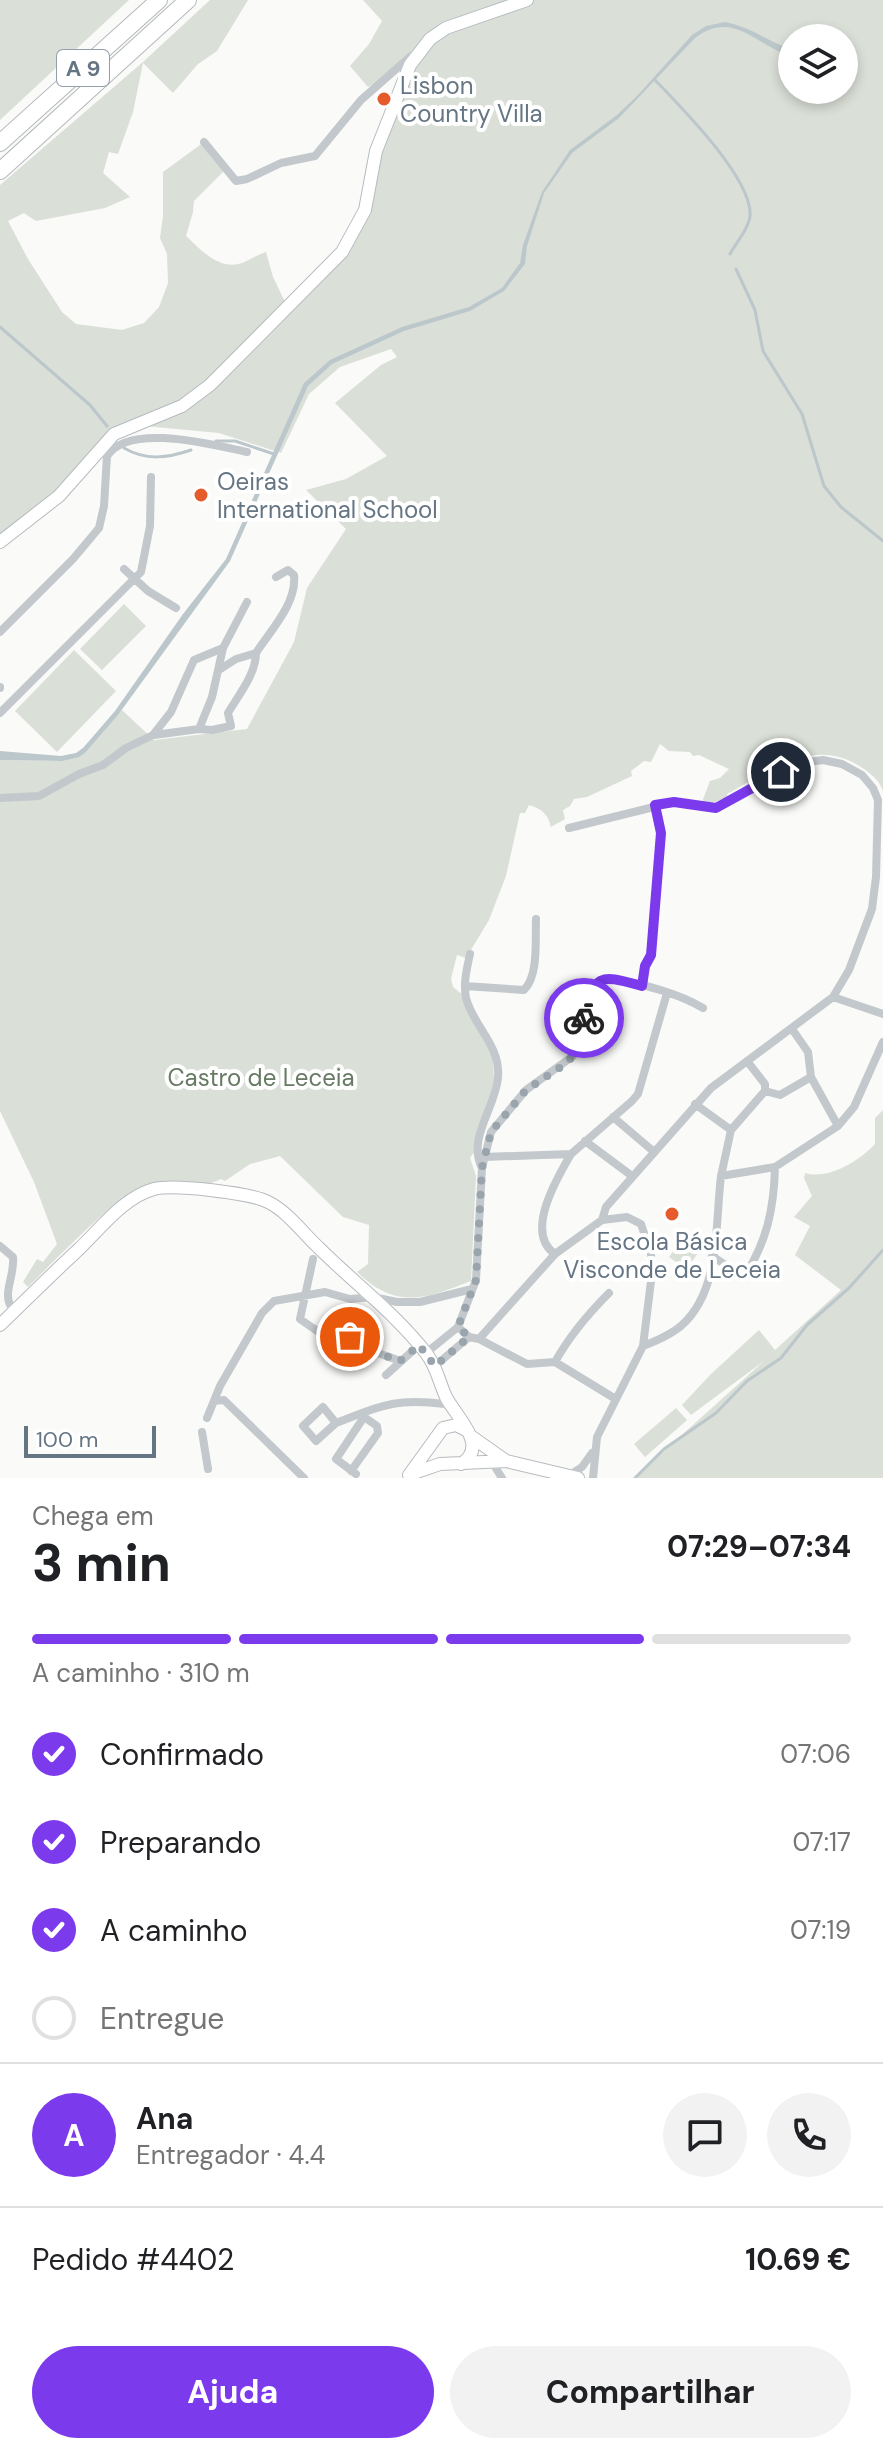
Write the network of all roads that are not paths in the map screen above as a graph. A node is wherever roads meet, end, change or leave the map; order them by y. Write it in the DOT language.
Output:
graph roads {
  1 [pos="159,0"];
  2 [pos="188,0"];
  3 [pos="527,0"];
  4 [pos="424,46"];
  5 [pos="4,140"];
  6 [pos="204,142"];
  7 [pos="0,171"];
  8 [pos="247,452"];
  9 [pos="103,453"];
  10 [pos="151,477"];
  11 [pos="0,542"];
  12 [pos="124,569"];
  13 [pos="276,577"];
  14 [pos="136,578"];
  15 [pos="247,602"];
  16 [pos="176,608"];
  17 [pos="0,632"];
  18 [pos="223,648"];
  19 [pos="256,653"];
  20 [pos="218,671"];
  21 [pos="0,713"];
  22 [pos="199,729"];
  23 [pos="153,735"];
  24 [pos="0,798"];
  25 [pos="655,805"];
  26 [pos="569,828"];
  27 [pos="536,919"];
  28 [pos="470,954"];
  29 [pos="465,986"];
  30 [pos="642,986"];
  31 [pos="667,993"];
  32 [pos="833,997"];
  33 [pos="703,1008"];
  34 [pos="883,1014"];
  35 [pos="772,1028"];
  36 [pos="792,1029"];
  37 [pos="781,1037"];
  38 [pos="883,1042"];
  39 [pos="747,1061"];
  40 [pos="811,1077"];
  41 [pos="765,1091"];
  42 [pos="695,1104"];
  43 [pos="613,1117"];
  44 [pos="838,1126"];
  45 [pos="731,1130"];
  46 [pos="585,1141"];
  47 [pos="653,1151"];
  48 [pos="571,1154"];
  49 [pos="484,1157"];
  50 [pos="775,1167"];
  51 [pos="482,1168"];
  52 [pos="632,1176"];
  53 [pos="721,1176"];
  54 [pos="602,1220"];
  55 [pos="0,1246"];
  56 [pos="555,1254"];
  57 [pos="712,1256"];
  58 [pos="313,1259"];
  59 [pos="472,1289"];
  60 [pos="609,1293"];
  61 [pos="307,1294"];
  62 [pos="373,1297"];
  63 [pos="14,1311"];
  64 [pos="0,1325"];
  65 [pos="458,1327"];
  66 [pos="474,1338"];
  67 [pos="643,1346"];
  68 [pos="422,1349"];
  69 [pos="400,1361"];
  70 [pos="555,1362"];
  71 [pos="436,1368"];
  72 [pos="386,1375"];
  73 [pos="614,1398"];
  74 [pos="445,1400"];
  75 [pos="214,1401"];
  76 [pos="363,1415"];
  77 [pos="207,1418"];
  78 [pos="336,1423"];
  79 [pos="202,1432"];
  80 [pos="470,1434"];
  81 [pos="436,1436"];
  82 [pos="594,1449"];
  83 [pos="492,1462"];
  84 [pos="510,1462"];
  85 [pos="455,1464"];
  86 [pos="208,1469"];
  87 [pos="408,1476"];
  88 [pos="573,1477"];
  89 [pos="304,1478"];
  90 [pos="502,1478"];
  91 [pos="593,1478"];
  1 -- 5 [label="highway, A 9"];
  2 -- 7 [label="highway, A 9"];
  3 -- 4 [label="main road"];
  4 -- 6 [label="street"];
  4 -- 9 [label="main road"];
  8 -- 9 [label="street"];
  9 -- 11 [label="main road"];
  9 -- 17 [label="street"];
  10 -- 14 [label="street"];
  12 -- 14 [label="street"];
  13 -- 19 [label="street"];
  14 -- 16 [label="street"];
  14 -- 21 [label="street"];
  15 -- 18 [label="street"];
  18 -- 20 [label="street"];
  18 -- 23 [label="street"];
  19 -- 20 [label="street"];
  19 -- 22 [label="street"];
  20 -- 22 [label="street"];
  22 -- 23 [label="street"];
  23 -- 24 [label="street"];
  25 -- 26 [label="street"];
  25 -- 30 [label="street"];
  25 -- 32 [label="street"];
  27 -- 29 [label="street"];
  28 -- 29 [label="street"];
  29 -- 51 [label="street"];
  30 -- 31 [label="street"];
  30 -- 49 [label="street"];
  31 -- 33 [label="street"];
  31 -- 43 [label="street"];
  32 -- 34 [label="street"];
  32 -- 36 [label="street"];
  35 -- 37 [label="street"];
  36 -- 37 [label="street"];
  36 -- 40 [label="street"];
  37 -- 39 [label="street"];
  38 -- 44 [label="street"];
  39 -- 41 [label="street"];
  39 -- 42 [label="street"];
  40 -- 41 [label="street"];
  40 -- 44 [label="street"];
  41 -- 45 [label="street"];
  42 -- 45 [label="street"];
  42 -- 47 [label="street"];
  43 -- 46 [label="street"];
  43 -- 47 [label="street"];
  44 -- 50 [label="street"];
  45 -- 53 [label="street"];
  46 -- 48 [label="street"];
  46 -- 52 [label="street"];
  47 -- 52 [label="street"];
  48 -- 49 [label="street"];
  48 -- 56 [label="street"];
  49 -- 51 [label="street"];
  50 -- 53 [label="street"];
  50 -- 57 [label="street"];
  51 -- 59 [label="street"];
  52 -- 54 [label="street"];
  53 -- 57 [label="street"];
  54 -- 56 [label="street"];
  54 -- 67 [label="street"];
  55 -- 63 [label="street"];
  56 -- 66 [label="street"];
  57 -- 67 [label="street"];
  58 -- 61 [label="street"];
  59 -- 62 [label="street"];
  59 -- 65 [label="street"];
  60 -- 70 [label="street"];
  61 -- 62 [label="street"];
  61 -- 69 [label="street"];
  61 -- 75 [label="street"];
  62 -- 63 [label="main road"];
  62 -- 68 [label="main road"];
  63 -- 64 [label="main road"];
  65 -- 66 [label="street"];
  65 -- 68 [label="street"];
  66 -- 70 [label="street"];
  66 -- 71 [label="street"];
  67 -- 73 [label="street"];
  68 -- 69 [label="street"];
  68 -- 71 [label="main road"];
  69 -- 72 [label="street"];
  70 -- 73 [label="street"];
  71 -- 74 [label="main road"];
  73 -- 82 [label="street"];
  74 -- 76 [label="street"];
  74 -- 80 [label="main road"];
  74 -- 81 [label="main road"];
  75 -- 77 [label="street"];
  75 -- 89 [label="street"];
  76 -- 76 [label="street"];
  76 -- 78 [label="street"];
  79 -- 86 [label="street"];
  80 -- 81 [label="main road"];
  80 -- 84 [label="main road"];
  80 -- 85 [label="main road"];
  81 -- 85 [label="main road"];
  81 -- 87 [label="main road"];
  82 -- 88 [label="street"];
  82 -- 91 [label="street"];
  83 -- 84 [label="main road"];
  83 -- 85 [label="main road"];
  83 -- 90 [label="street"];
  84 -- 88 [label="main road"];
  85 -- 87 [label="main road"];
}
